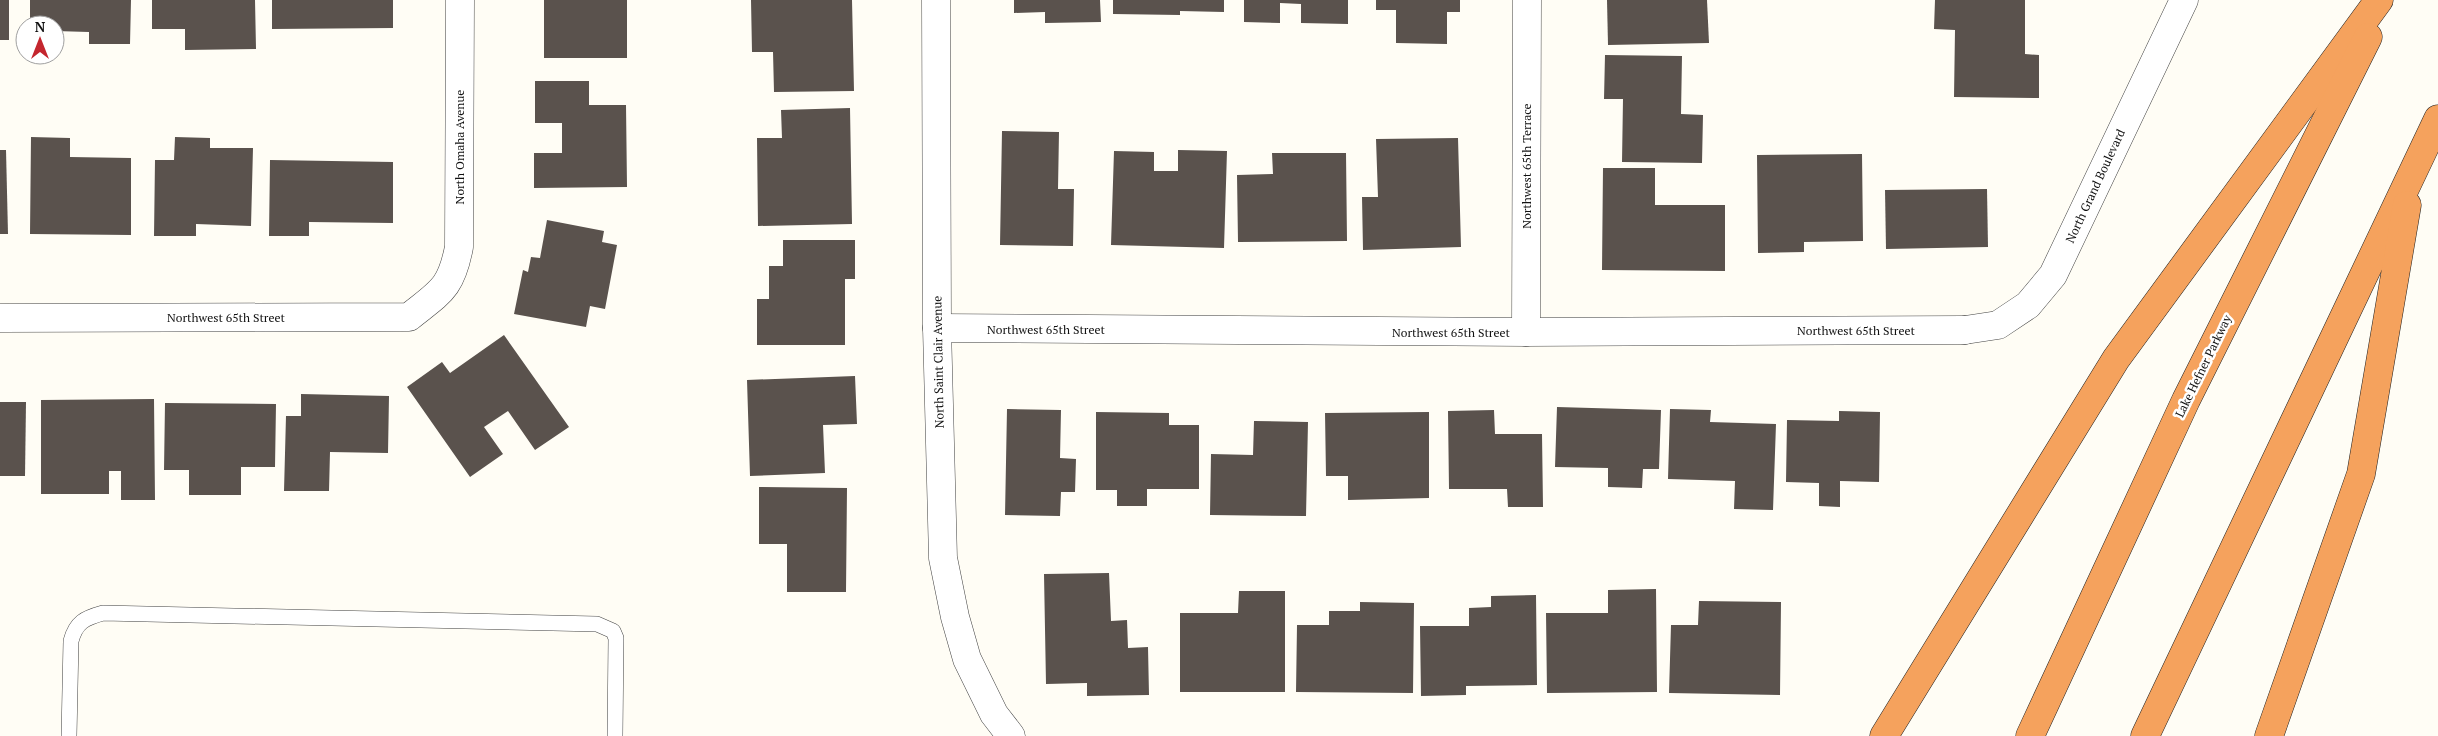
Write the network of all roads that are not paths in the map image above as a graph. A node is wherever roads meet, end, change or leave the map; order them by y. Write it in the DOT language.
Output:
graph roads {
  1 [pos="460,0"];
  2 [pos="936,0"];
  3 [pos="1527,0"];
  4 [pos="2184,0"];
  5 [pos="2379,0"];
  6 [pos="2386,0"];
  7 [pos="2438,119"];
  8 [pos="2412,172"];
  9 [pos="442,291"];
  10 [pos="0,318"];
  11 [pos="937,328"];
  12 [pos="1965,330"];
  13 [pos="1526,332"];
  14 [pos="69,736"];
  15 [pos="615,736"];
  16 [pos="1011,736"];
  17 [pos="1884,736"];
  18 [pos="2030,736"];
  19 [pos="2145,736"];
  20 [pos="2269,736"];
  1 -- 9 [label="street, North Omaha Avenue"];
  2 -- 11 [label="street, North Saint Clair Avenue"];
  3 -- 13 [label="street, Northwest 65th Terrace"];
  4 -- 12 [label="street, North Grand Boulevard"];
  5 -- 17 [label="highway"];
  6 -- 18 [label="highway, Lake Hefner Parkway"];
  7 -- 8 [label="highway"];
  8 -- 19 [label="highway"];
  8 -- 20 [label="highway"];
  9 -- 10 [label="street, Northwest 65th Street"];
  11 -- 13 [label="street, Northwest 65th Street"];
  11 -- 16 [label="street, North Saint Clair Avenue"];
  12 -- 13 [label="street, Northwest 65th Street"];
  14 -- 15 [label="lane"];
}
